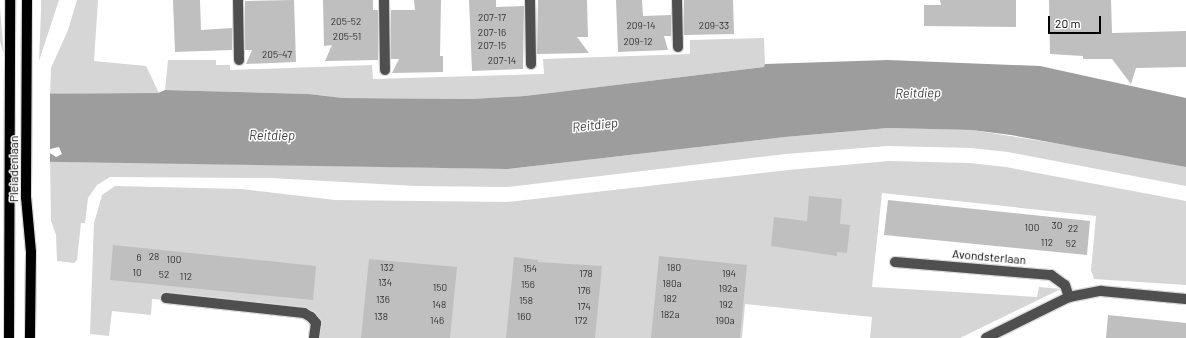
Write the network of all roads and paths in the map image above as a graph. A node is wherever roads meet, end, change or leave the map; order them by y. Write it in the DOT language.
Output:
graph roads {
  1 [pos="10,0"];
  2 [pos="27,0"];
  3 [pos="238,0"];
  4 [pos="384,0"];
  5 [pos="530,0"];
  6 [pos="677,0"];
  7 [pos="678,47"];
  8 [pos="239,60"];
  9 [pos="531,64"];
  10 [pos="385,70"];
  11 [pos="895,262"];
  12 [pos="166,298"];
  13 [pos="1069,298"];
  14 [pos="1186,299"];
  15 [pos="9,338"];
  16 [pos="30,338"];
  17 [pos="314,338"];
  18 [pos="986,338"];
  1 -- 15 [label="main road, Pleiadenlaan"];
  2 -- 16 [label="main road, Pleiadenlaan"];
  3 -- 8 [label="street"];
  4 -- 10 [label="street"];
  5 -- 9 [label="street"];
  6 -- 7 [label="street"];
  11 -- 13 [label="street, Avondsterlaan"];
  12 -- 17 [label="street"];
  13 -- 14 [label="street"];
  13 -- 18 [label="street"];
}
